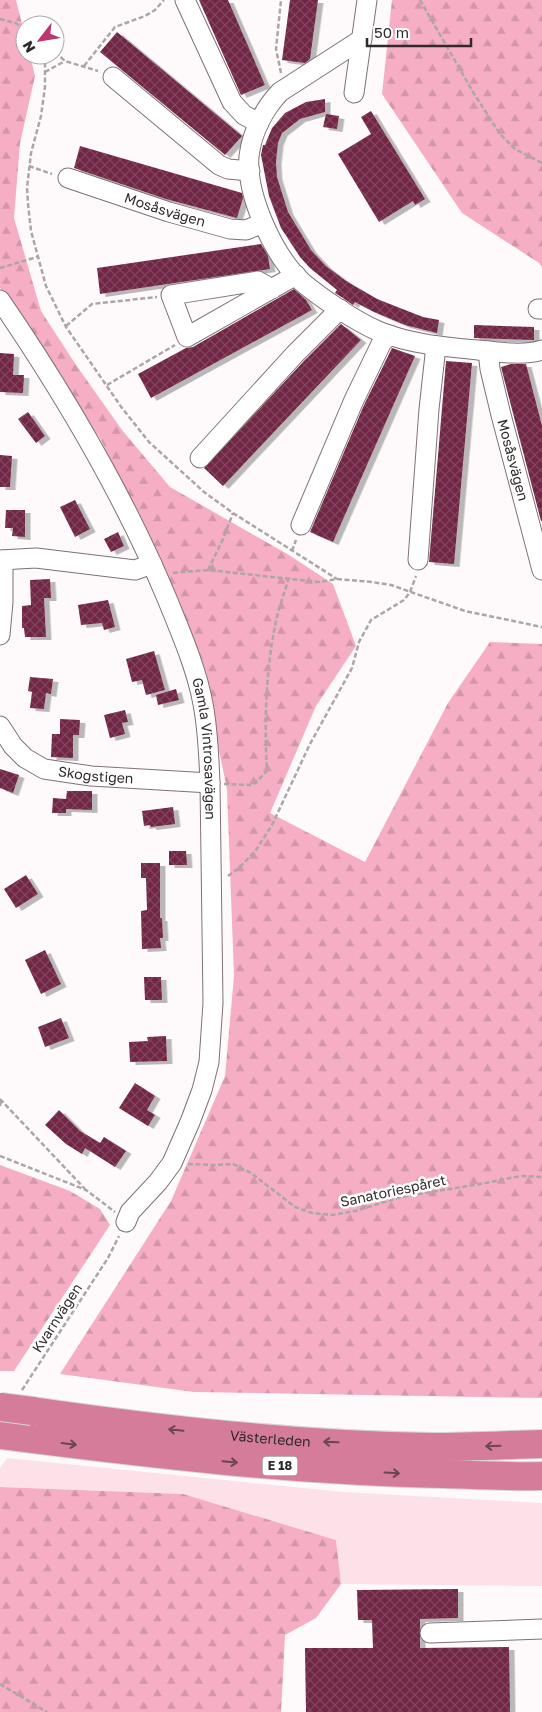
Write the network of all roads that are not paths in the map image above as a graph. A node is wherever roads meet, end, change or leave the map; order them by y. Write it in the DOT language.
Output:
graph roads {
  1 [pos="185,0"];
  2 [pos="367,0"];
  3 [pos="362,39"];
  4 [pos="113,78"];
  5 [pos="354,93"];
  6 [pos="259,123"];
  7 [pos="250,171"];
  8 [pos="68,178"];
  9 [pos="263,223"];
  10 [pos="296,275"];
  11 [pos="272,289"];
  12 [pos="0,300"];
  13 [pos="340,309"];
  14 [pos="390,334"];
  15 [pos="436,346"];
  16 [pos="488,351"];
  17 [pos="541,354"];
  18 [pos="200,458"];
  19 [pos="301,524"];
  20 [pos="2,560"];
  21 [pos="418,560"];
  22 [pos="155,569"];
  23 [pos="542,570"];
  24 [pos="0,634"];
  25 [pos="0,726"];
  26 [pos="210,784"];
  27 [pos="126,1222"];
  28 [pos="17,1404"];
  29 [pos="10,1437"];
  30 [pos="542,1444"];
  31 [pos="542,1476"];
  32 [pos="542,1629"];
  33 [pos="430,1633"];
  1 -- 6 [label="street"];
  2 -- 3 [label="street"];
  3 -- 5 [label="street"];
  3 -- 6 [label="street"];
  4 -- 7 [label="street"];
  6 -- 7 [label="street"];
  7 -- 9 [label="street"];
  8 -- 9 [label="street, Mosåsvägen"];
  9 -- 10 [label="street"];
  10 -- 11 [label="street"];
  10 -- 13 [label="street"];
  11 -- 11 [label="street"];
  12 -- 22 [label="street, Gamla Vintrosavägen"];
  13 -- 14 [label="street"];
  13 -- 18 [label="street"];
  14 -- 15 [label="street"];
  14 -- 19 [label="street"];
  15 -- 16 [label="street"];
  15 -- 21 [label="street"];
  16 -- 17 [label="street"];
  16 -- 23 [label="street, Mosåsvägen"];
  20 -- 22 [label="street"];
  20 -- 24 [label="street"];
  22 -- 26 [label="street, Gamla Vintrosavägen"];
  25 -- 26 [label="street, Skogstigen"];
  26 -- 27 [label="street, Gamla Vintrosavägen"];
  30 -- 28 [label="highway, Västerleden / E 18, one-way"];
  29 -- 31 [label="highway, Västerleden / E 18, one-way"];
  32 -- 33 [label="street"];
}
